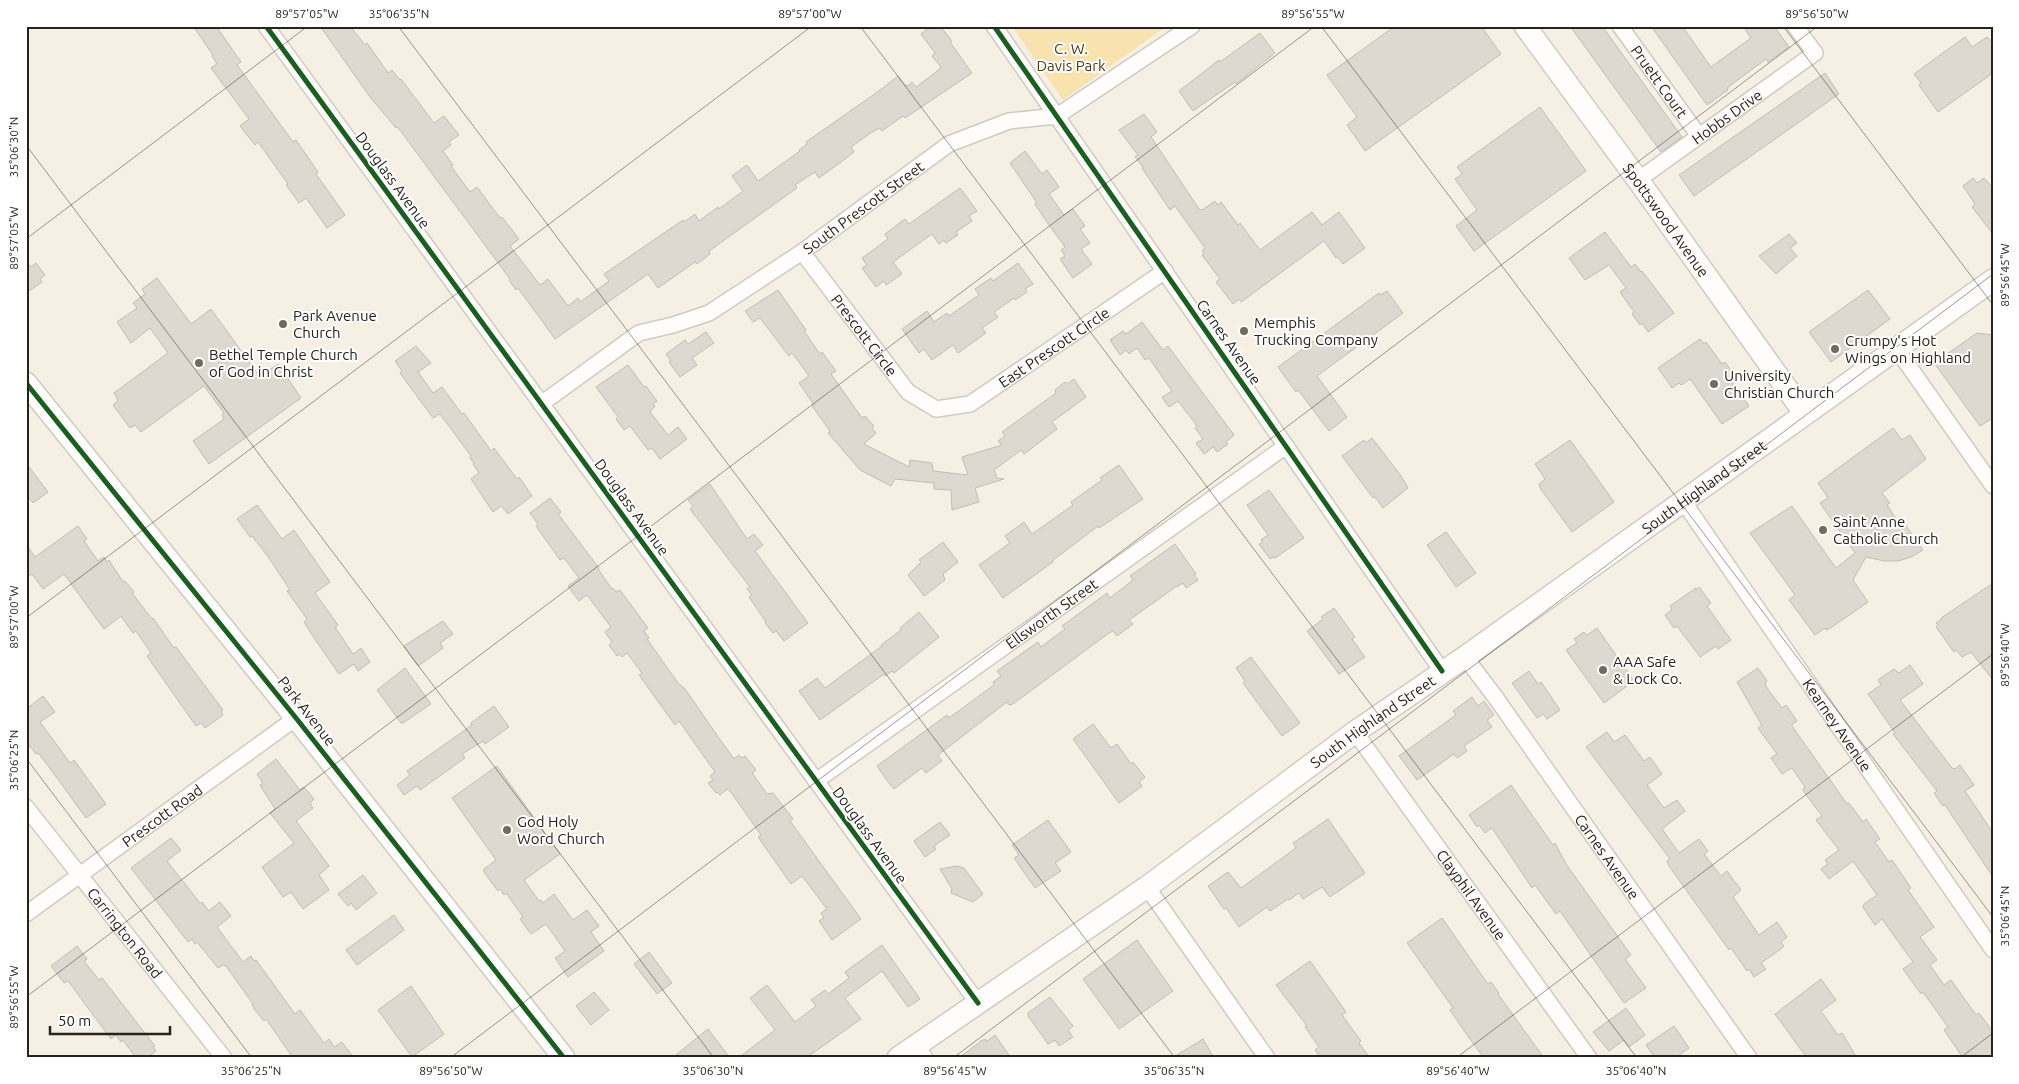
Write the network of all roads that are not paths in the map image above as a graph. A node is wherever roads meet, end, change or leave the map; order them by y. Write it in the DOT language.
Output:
graph roads {
  1 [pos="266,26"];
  2 [pos="994,26"];
  3 [pos="1192,26"];
  4 [pos="1620,26"];
  5 [pos="1795,26"];
  6 [pos="1530,28"];
  7 [pos="1057,116"];
  8 [pos="1699,136"];
  9 [pos="1638,180"];
  10 [pos="802,252"];
  11 [pos="1165,271"];
  12 [pos="1993,280"];
  13 [pos="1896,348"];
  14 [pos="26,383"];
  15 [pos="541,404"];
  16 [pos="936,409"];
  17 [pos="1805,414"];
  18 [pos="1286,446"];
  19 [pos="1993,486"];
  20 [pos="1683,501"];
  21 [pos="1465,656"];
  22 [pos="1442,671"];
  23 [pos="296,718"];
  24 [pos="1355,732"];
  25 [pos="816,781"];
  26 [pos="26,807"];
  27 [pos="80,875"];
  28 [pos="1147,886"];
  29 [pos="26,914"];
  30 [pos="1993,950"];
  31 [pos="978,1003"];
  32 [pos="921,1052"];
  33 [pos="224,1058"];
  34 [pos="564,1058"];
  35 [pos="898,1058"];
  36 [pos="1267,1058"];
  37 [pos="1588,1058"];
  38 [pos="1749,1058"];
  1 -- 15 [label="street, Douglass Avenue"];
  2 -- 7 [label="street, Carnes Avenue"];
  3 -- 7 [label="street, South Prescott Street"];
  4 -- 8 [label="street, Pruett Court"];
  5 -- 8 [label="street, Hobbs Drive"];
  6 -- 9 [label="main road, Spottswood Avenue"];
  7 -- 10 [label="street, South Prescott Street"];
  7 -- 11 [label="street, Carnes Avenue"];
  8 -- 9 [label="street, Hobbs Drive"];
  9 -- 17 [label="main road, Spottswood Avenue"];
  10 -- 15 [label="street, South Prescott Street"];
  10 -- 16 [label="street, Prescott Circle"];
  11 -- 16 [label="street, East Prescott Circle"];
  11 -- 18 [label="street, Carnes Avenue"];
  12 -- 13 [label="main road, South Highland Street"];
  13 -- 17 [label="main road, South Highland Street"];
  13 -- 19 [label="street"];
  14 -- 23 [label="main road, Park Avenue"];
  15 -- 25 [label="street, Douglass Avenue"];
  17 -- 20 [label="main road, South Highland Street"];
  18 -- 22 [label="street, Carnes Avenue"];
  18 -- 25 [label="street, Ellsworth Street"];
  20 -- 21 [label="main road, South Highland Street"];
  20 -- 30 [label="street, Kearney Avenue"];
  21 -- 22 [label="main road, South Highland Street"];
  21 -- 38 [label="street, Carnes Avenue"];
  22 -- 24 [label="main road, South Highland Street"];
  23 -- 27 [label="street, Prescott Road"];
  23 -- 34 [label="main road, Park Avenue"];
  24 -- 28 [label="main road, South Highland Street"];
  24 -- 37 [label="street, Clayphil Avenue"];
  25 -- 31 [label="street, Douglass Avenue"];
  26 -- 27 [label="street, Carrington Road"];
  27 -- 29 [label="street, Prescott Road"];
  27 -- 33 [label="street, Carrington Road"];
  28 -- 31 [label="main road, South Highland Street"];
  28 -- 36 [label="street"];
  31 -- 32 [label="main road, South Highland Street"];
  32 -- 35 [label="main road, South Highland Street"];
}
